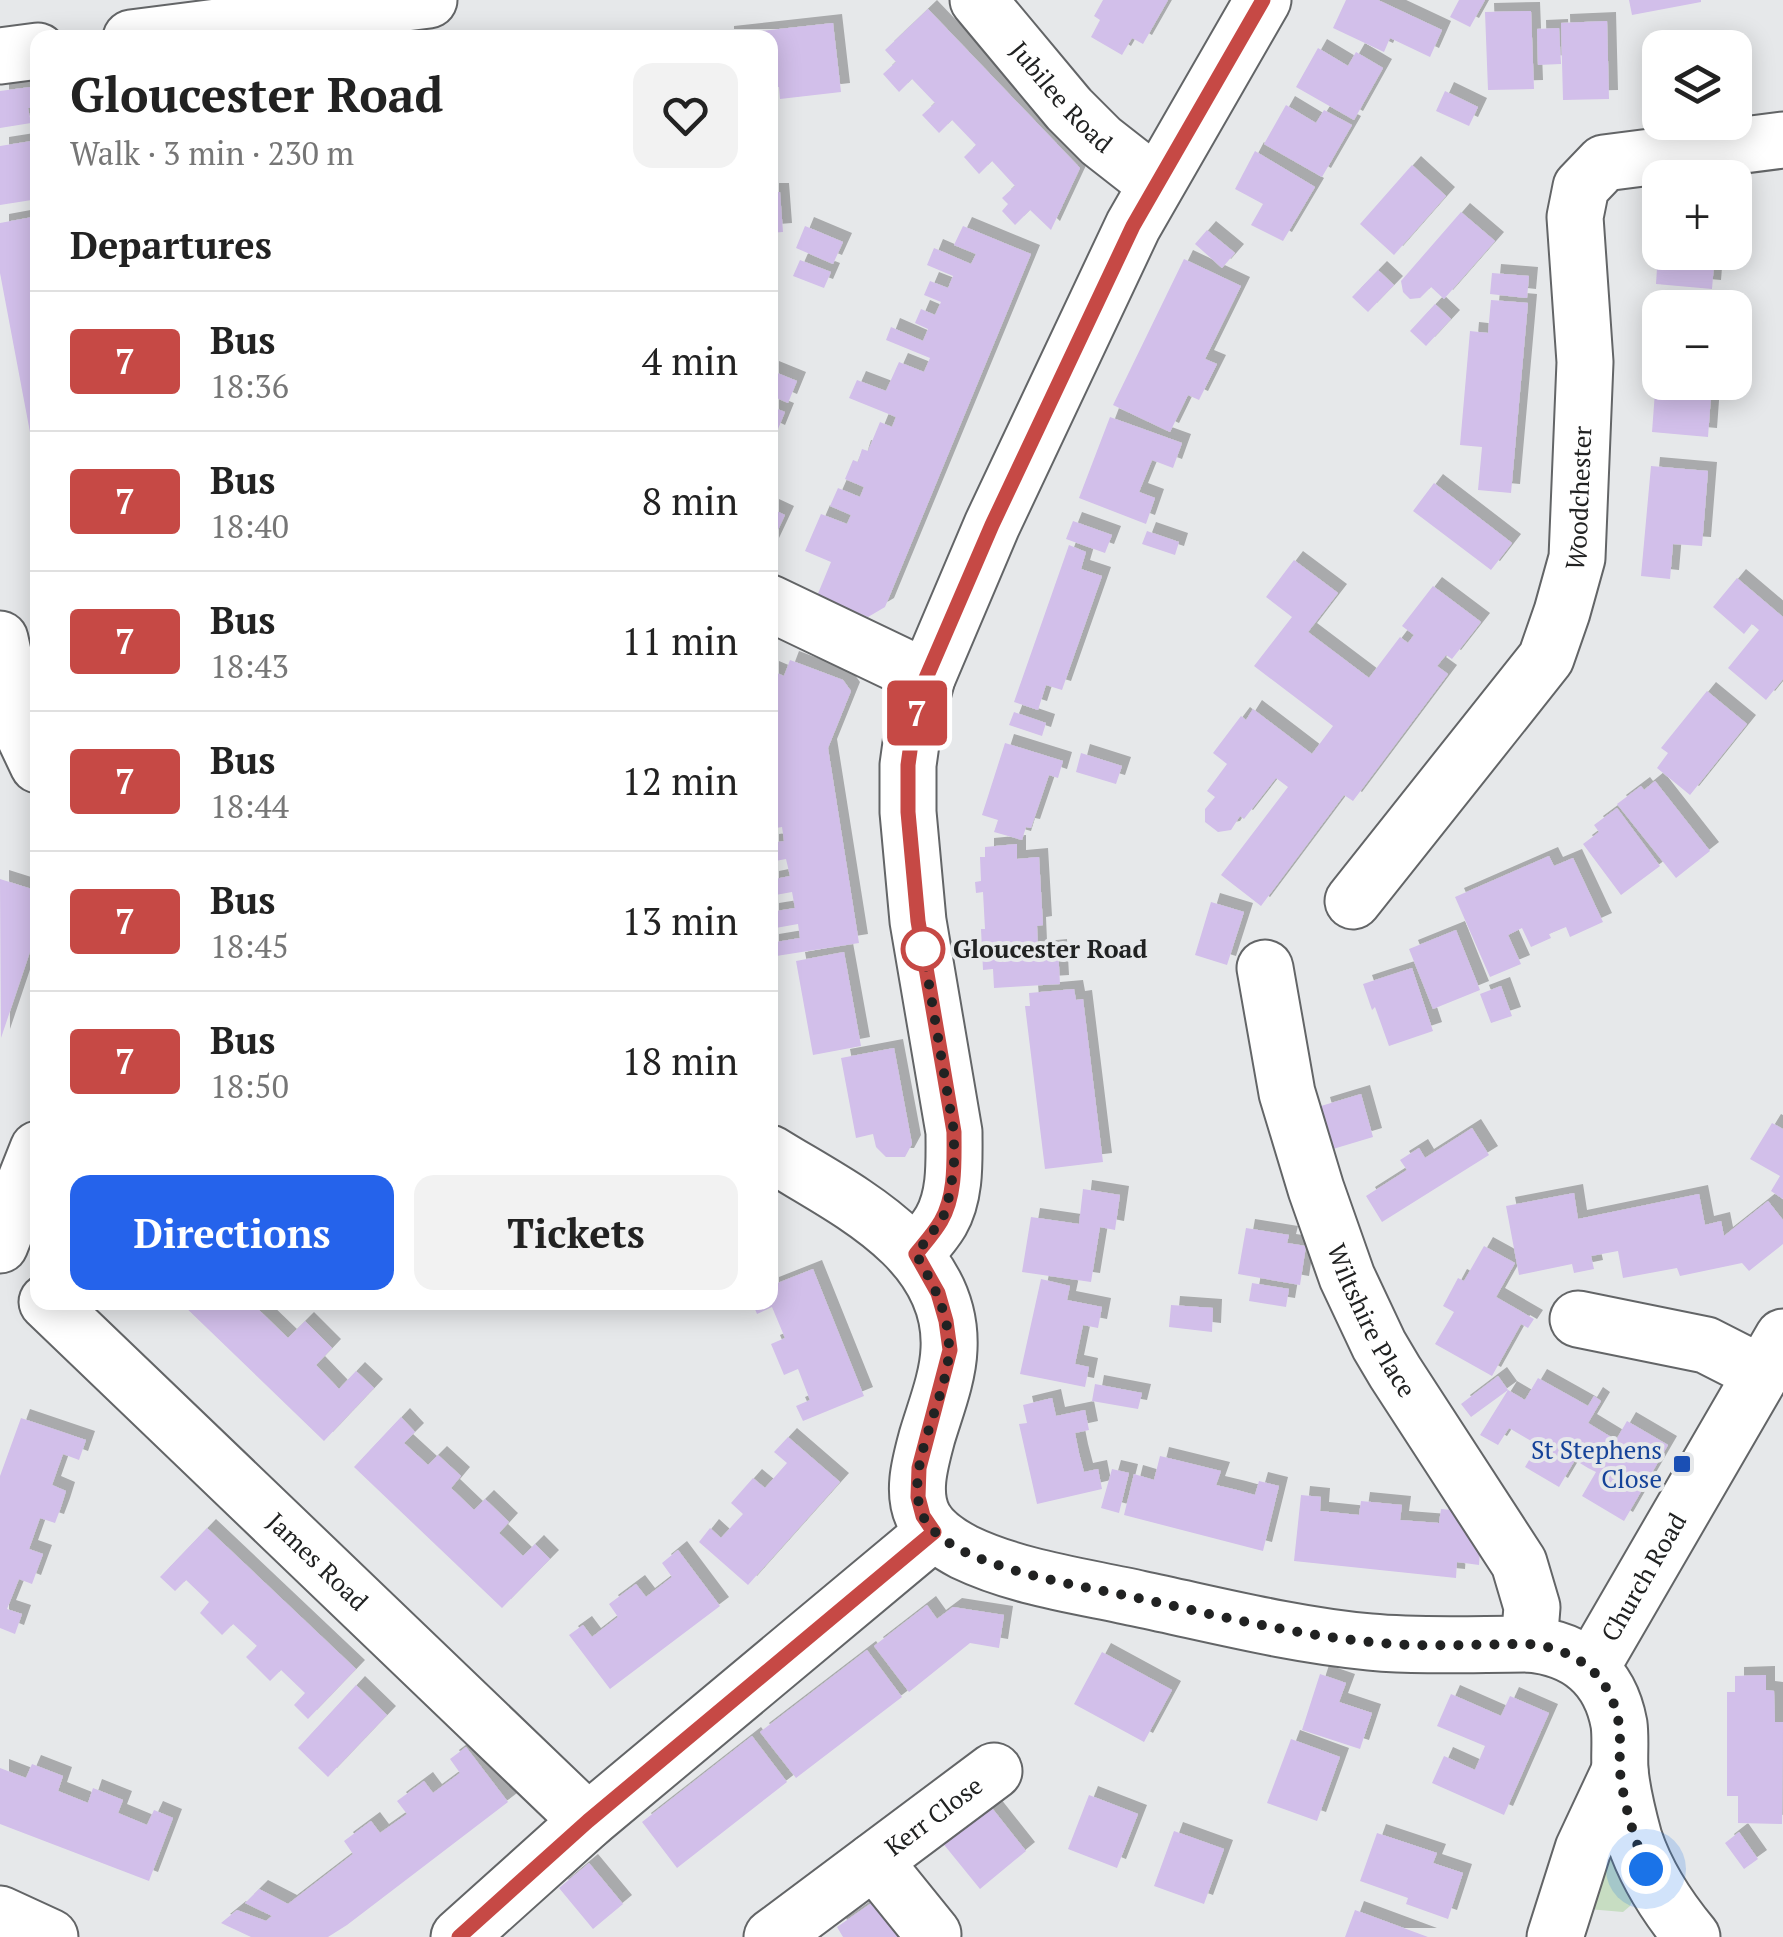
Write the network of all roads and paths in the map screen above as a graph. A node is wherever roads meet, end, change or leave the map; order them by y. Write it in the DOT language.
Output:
graph roads {
  1 [pos="429,0"];
  2 [pos="978,0"];
  3 [pos="1262,0"];
  4 [pos="195,30"];
  5 [pos="30,52"];
  6 [pos="0,56"];
  7 [pos="1759,142"];
  8 [pos="1156,184"];
  9 [pos="778,608"];
  10 [pos="30,628"];
  11 [pos="0,631"];
  12 [pos="0,640"];
  13 [pos="926,678"];
  14 [pos="30,748"];
  15 [pos="1352,901"];
  16 [pos="1265,968"];
  17 [pos="778,1159"];
  18 [pos="30,1169"];
  19 [pos="0,1245"];
  20 [pos="916,1254"];
  21 [pos="0,1258"];
  22 [pos="30,1286"];
  23 [pos="54,1310"];
  24 [pos="1578,1319"];
  25 [pos="1772,1355"];
  26 [pos="934,1532"];
  27 [pos="1529,1644"];
  28 [pos="1591,1668"];
  29 [pos="1620,1770"];
  30 [pos="994,1771"];
  31 [pos="588,1821"];
  32 [pos="874,1861"];
  33 [pos="0,1914"];
  34 [pos="492,1927"];
  35 [pos="933,1934"];
  36 [pos="50,1937"];
  37 [pos="772,1937"];
  38 [pos="1556,1937"];
  39 [pos="1692,1937"];
  1 -- 4 [label="street"];
  2 -- 8 [label="street, Jubilee Road"];
  3 -- 8 [label="street"];
  5 -- 6 [label="street"];
  7 -- 15 [label="street, Woodchester"];
  8 -- 13 [label="street"];
  9 -- 13 [label="street"];
  10 -- 11 [label="street"];
  12 -- 14 [label="street"];
  13 -- 20 [label="street"];
  16 -- 27 [label="street, Wiltshire Place"];
  17 -- 20 [label="street"];
  18 -- 19 [label="street"];
  20 -- 26 [label="street"];
  21 -- 22 [label="street"];
  23 -- 31 [label="street, James Road"];
  24 -- 25 [label="street"];
  25 -- 28 [label="street, Church Road"];
  26 -- 27 [label="street"];
  26 -- 31 [label="street"];
  27 -- 28 [label="street"];
  28 -- 29 [label="street, Church Road"];
  29 -- 38 [label="street"];
  29 -- 39 [label="street, Church Road"];
  30 -- 32 [label="street, Kerr Close"];
  31 -- 34 [label="street"];
  32 -- 35 [label="street, Kerr Close"];
  32 -- 37 [label="street, Kerr Close"];
  33 -- 36 [label="street"];
}
